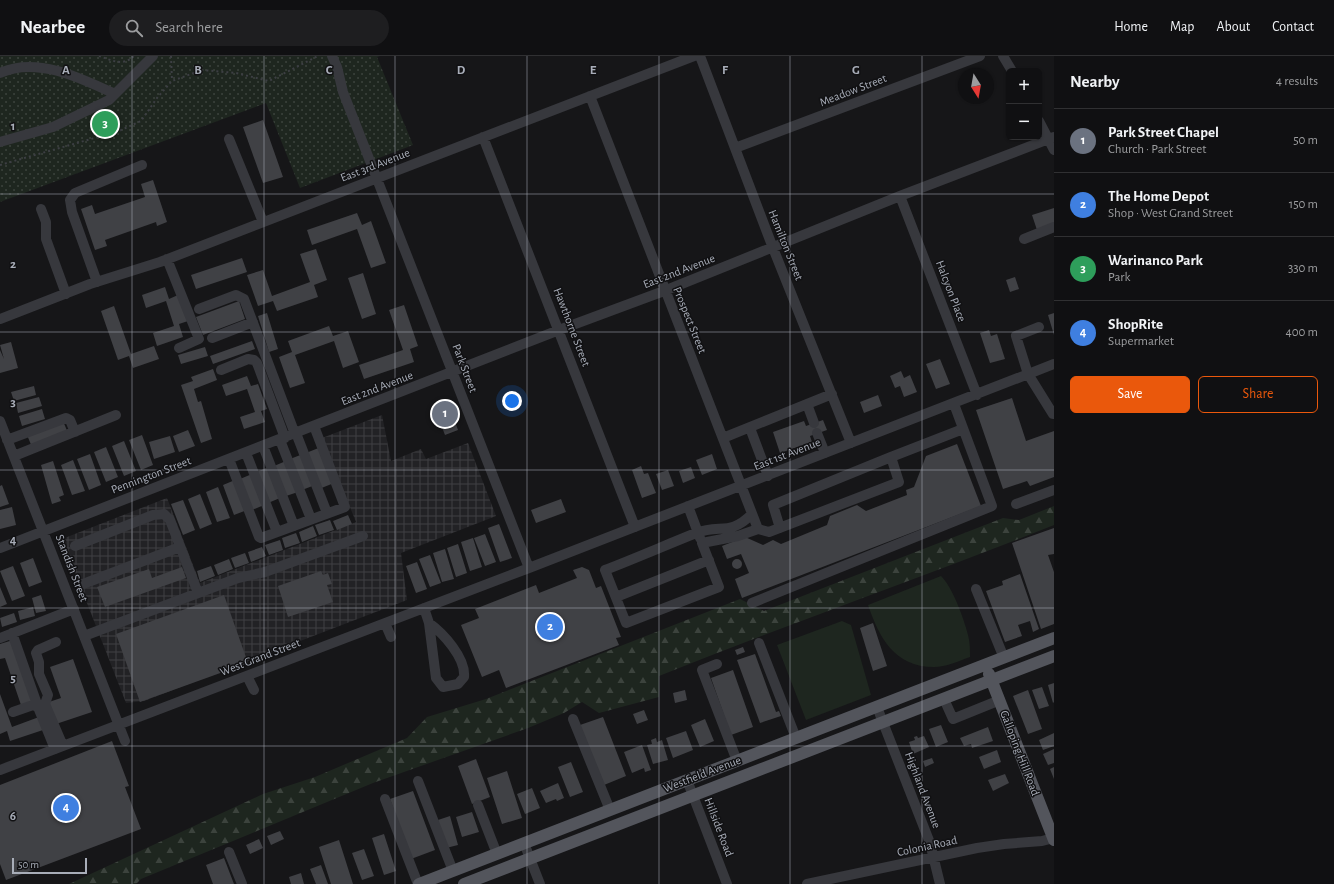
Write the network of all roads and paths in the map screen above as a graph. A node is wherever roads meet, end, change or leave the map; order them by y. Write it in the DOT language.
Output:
graph roads {
  1 [pos="99,56"];
  2 [pos="134,56"];
  3 [pos="153,56"];
  4 [pos="171,56"];
  5 [pos="318,56"];
  6 [pos="332,56"];
  7 [pos="694,56"];
  8 [pos="700,56"];
  9 [pos="980,56"];
  10 [pos="1004,56"];
  11 [pos="1010,68"];
  12 [pos="0,73"];
  13 [pos="172,81"];
  14 [pos="115,94"];
  15 [pos="590,96"];
  16 [pos="1042,125"];
  17 [pos="483,137"];
  18 [pos="1051,138"];
  19 [pos="229,139"];
  20 [pos="0,142"];
  21 [pos="735,148"];
  22 [pos="1054,150"];
  23 [pos="0,165"];
  24 [pos="142,165"];
  25 [pos="377,178"];
  26 [pos="900,196"];
  27 [pos="40,209"];
  28 [pos="263,222"];
  29 [pos="1054,227"];
  30 [pos="1024,239"];
  31 [pos="773,248"];
  32 [pos="167,259"];
  33 [pos="97,282"];
  34 [pos="664,291"];
  35 [pos="65,294"];
  36 [pos="199,309"];
  37 [pos="0,319"];
  38 [pos="253,322"];
  39 [pos="1039,327"];
  40 [pos="559,330"];
  41 [pos="212,338"];
  42 [pos="179,348"];
  43 [pos="1054,364"];
  44 [pos="221,370"];
  45 [pos="452,372"];
  46 [pos="1028,374"];
  47 [pos="832,394"];
  48 [pos="977,395"];
  49 [pos="807,404"];
  50 [pos="954,404"];
  51 [pos="1052,414"];
  52 [pos="116,415"];
  53 [pos="0,421"];
  54 [pos="313,427"];
  55 [pos="750,428"];
  56 [pos="963,429"];
  57 [pos="75,432"];
  58 [pos="296,433"];
  59 [pos="723,438"];
  60 [pos="283,439"];
  61 [pos="7,440"];
  62 [pos="851,443"];
  63 [pos="263,446"];
  64 [pos="246,453"];
  65 [pos="825,453"];
  66 [pos="14,456"];
  67 [pos="891,457"];
  68 [pos="229,459"];
  69 [pos="768,476"];
  70 [pos="741,486"];
  71 [pos="1054,490"];
  72 [pos="1016,504"];
  73 [pos="688,506"];
  74 [pos="328,513"];
  75 [pos="752,514"];
  76 [pos="311,519"];
  77 [pos="294,526"];
  78 [pos="634,527"];
  79 [pos="780,528"];
  80 [pos="758,529"];
  81 [pos="43,532"];
  82 [pos="277,532"];
  83 [pos="698,533"];
  84 [pos="362,536"];
  85 [pos="702,543"];
  86 [pos="75,546"];
  87 [pos="180,547"];
  88 [pos="0,548"];
  89 [pos="709,560"];
  90 [pos="529,568"];
  91 [pos="83,584"];
  92 [pos="976,589"];
  93 [pos="198,593"];
  94 [pos="616,597"];
  95 [pos="752,603"];
  96 [pos="424,608"];
  97 [pos="74,609"];
  98 [pos="385,623"];
  99 [pos="429,623"];
  100 [pos="12,633"];
  101 [pos="84,636"];
  102 [pos="391,637"];
  103 [pos="0,638"];
  104 [pos="1054,638"];
  105 [pos="56,642"];
  106 [pos="759,643"];
  107 [pos="1054,656"];
  108 [pos="1004,658"];
  109 [pos="716,664"];
  110 [pos="986,665"];
  111 [pos="247,676"];
  112 [pos="992,680"];
  113 [pos="254,690"];
  114 [pos="944,699"];
  115 [pos="1000,700"];
  116 [pos="38,707"];
  117 [pos="877,707"];
  118 [pos="13,712"];
  119 [pos="573,719"];
  120 [pos="883,722"];
  121 [pos="118,725"];
  122 [pos="796,738"];
  123 [pos="125,741"];
  124 [pos="59,747"];
  125 [pos="737,761"];
  126 [pos="0,770"];
  127 [pos="687,780"];
  128 [pos="418,781"];
  129 [pos="693,796"];
  130 [pos="385,800"];
  131 [pos="478,805"];
  132 [pos="610,810"];
  133 [pos="1054,839"];
  134 [pos="524,843"];
  135 [pos="229,852"];
  136 [pos="497,854"];
  137 [pos="934,858"];
  138 [pos="530,859"];
  139 [pos="453,871"];
  140 [pos="838,881"];
  141 [pos="242,884"];
  142 [pos="420,884"];
  143 [pos="464,884"];
  144 [pos="540,884"];
  145 [pos="727,884"];
  146 [pos="807,884"];
  147 [pos="940,884"];
  1 -- 2 [label="path"];
  3 -- 14 [label="street"];
  4 -- 13 [label="path"];
  5 -- 13 [label="path"];
  6 -- 25 [label="street, Park Street"];
  7 -- 15 [label="street, East 3rd Avenue"];
  8 -- 21 [label="street, Hamilton Street"];
  9 -- 21 [label="street, Meadow Street"];
  10 -- 11 [label="street"];
  12 -- 14 [label="street"];
  13 -- 23 [label="path"];
  14 -- 20 [label="street"];
  15 -- 17 [label="street, East 3rd Avenue"];
  15 -- 34 [label="street, Prospect Street"];
  16 -- 18 [label="street"];
  17 -- 25 [label="street, East 3rd Avenue"];
  17 -- 40 [label="street, Hawthorne Street"];
  18 -- 22 [label="street"];
  18 -- 26 [label="street, East 2nd Avenue"];
  19 -- 28 [label="street"];
  21 -- 31 [label="street, Hamilton Street"];
  24 -- 33 [label="street"];
  25 -- 28 [label="street, East 3rd Avenue"];
  25 -- 45 [label="street, Park Street"];
  26 -- 31 [label="street, East 2nd Avenue"];
  26 -- 48 [label="street, Halcyon Place"];
  27 -- 35 [label="street"];
  28 -- 32 [label="street, East 3rd Avenue"];
  29 -- 30 [label="street"];
  31 -- 34 [label="street, East 2nd Avenue"];
  31 -- 47 [label="street, Hamilton Street"];
  32 -- 33 [label="street, East 3rd Avenue"];
  32 -- 42 [label="street"];
  33 -- 35 [label="street, East 3rd Avenue"];
  34 -- 40 [label="street, East 2nd Avenue"];
  34 -- 59 [label="street, Prospect Street"];
  35 -- 37 [label="street, East 3rd Avenue"];
  36 -- 38 [label="street"];
  38 -- 41 [label="street"];
  38 -- 58 [label="street"];
  39 -- 46 [label="street"];
  40 -- 45 [label="street, East 2nd Avenue"];
  40 -- 78 [label="street, Hawthorne Street"];
  43 -- 46 [label="street, East 1st Avenue"];
  44 -- 60 [label="street"];
  45 -- 54 [label="street, East 2nd Avenue"];
  45 -- 90 [label="street, Park Street"];
  46 -- 48 [label="street, East 1st Avenue"];
  46 -- 51 [label="street"];
  47 -- 49 [label="street"];
  47 -- 62 [label="street, Hamilton Street"];
  48 -- 50 [label="street, East 1st Avenue"];
  49 -- 55 [label="street"];
  49 -- 65 [label="street"];
  50 -- 56 [label="street"];
  50 -- 62 [label="street, East 1st Avenue"];
  52 -- 57 [label="street"];
  53 -- 61 [label="street, Standish Street"];
  54 -- 58 [label="street, Pennington Street"];
  54 -- 74 [label="street"];
  55 -- 59 [label="street"];
  55 -- 69 [label="street"];
  56 -- 67 [label="street"];
  56 -- 95 [label="street"];
  57 -- 61 [label="street"];
  57 -- 66 [label="street"];
  58 -- 60 [label="street, Pennington Street"];
  58 -- 74 [label="street"];
  59 -- 70 [label="street, Prospect Street"];
  60 -- 63 [label="street, Pennington Street"];
  60 -- 76 [label="street"];
  61 -- 66 [label="street, Standish Street"];
  62 -- 65 [label="street, East 1st Avenue"];
  63 -- 64 [label="street, Pennington Street"];
  63 -- 77 [label="street"];
  64 -- 68 [label="street, Pennington Street"];
  64 -- 82 [label="street"];
  65 -- 69 [label="street, East 1st Avenue"];
  66 -- 81 [label="street, Standish Street"];
  67 -- 79 [label="street"];
  67 -- 79 [label="street"];
  68 -- 81 [label="street, Pennington Street"];
  68 -- 82 [label="street"];
  69 -- 70 [label="street, East 1st Avenue"];
  70 -- 73 [label="street, East 1st Avenue"];
  70 -- 75 [label="street, Prospect Street"];
  71 -- 72 [label="street"];
  73 -- 78 [label="street, East 1st Avenue"];
  73 -- 83 [label="street"];
  74 -- 76 [label="street"];
  75 -- 80 [label="street, Prospect Street"];
  75 -- 83 [label="street"];
  76 -- 77 [label="street"];
  77 -- 82 [label="street"];
  78 -- 90 [label="street, East 1st Avenue"];
  79 -- 80 [label="street"];
  80 -- 85 [label="street"];
  81 -- 88 [label="street, Pennington Street"];
  81 -- 97 [label="street, Standish Street"];
  83 -- 85 [label="street"];
  83 -- 94 [label="street"];
  84 -- 93 [label="street"];
  85 -- 89 [label="street"];
  86 -- 87 [label="street"];
  87 -- 91 [label="street"];
  87 -- 93 [label="street"];
  89 -- 94 [label="street"];
  89 -- 94 [label="street"];
  90 -- 96 [label="street, West Grand Street"];
  92 -- 108 [label="street"];
  93 -- 101 [label="street"];
  96 -- 98 [label="street, West Grand Street"];
  96 -- 99 [label="street"];
  97 -- 100 [label="street"];
  97 -- 101 [label="street, Standish Street"];
  98 -- 102 [label="street"];
  98 -- 111 [label="street, West Grand Street"];
  99 -- 99 [label="street"];
  100 -- 103 [label="street"];
  100 -- 116 [label="street"];
  101 -- 121 [label="street, Standish Street"];
  104 -- 108 [label="main road, Westfield Avenue"];
  105 -- 124 [label="street"];
  106 -- 122 [label="street"];
  107 -- 112 [label="main road, Westfield Avenue"];
  108 -- 110 [label="main road, Westfield Avenue"];
  109 -- 125 [label="street"];
  110 -- 112 [label="main road, Galloping Hill Road"];
  110 -- 117 [label="main road, Westfield Avenue"];
  111 -- 113 [label="street"];
  111 -- 121 [label="street, West Grand Street"];
  112 -- 114 [label="main road, Westfield Avenue"];
  112 -- 115 [label="main road, Galloping Hill Road"];
  114 -- 115 [label="street"];
  114 -- 120 [label="main road, Westfield Avenue"];
  115 -- 133 [label="main road, Galloping Hill Road"];
  116 -- 118 [label="street"];
  116 -- 124 [label="street"];
  117 -- 120 [label="street, Highland Avenue"];
  117 -- 122 [label="main road, Westfield Avenue"];
  119 -- 132 [label="street"];
  120 -- 129 [label="main road, Westfield Avenue"];
  120 -- 137 [label="street, Highland Avenue"];
  121 -- 123 [label="street, Standish Street"];
  121 -- 124 [label="street, West Grand Street"];
  122 -- 125 [label="main road, Westfield Avenue"];
  124 -- 126 [label="street, West Grand Street"];
  125 -- 127 [label="main road, Westfield Avenue"];
  127 -- 129 [label="street, Hillside Road"];
  127 -- 132 [label="main road, Westfield Avenue"];
  128 -- 139 [label="street"];
  129 -- 138 [label="main road, Westfield Avenue"];
  129 -- 145 [label="street, Hillside Road"];
  130 -- 142 [label="street"];
  131 -- 136 [label="street"];
  132 -- 134 [label="main road, Westfield Avenue"];
  133 -- 137 [label="street, Colonia Road"];
  134 -- 136 [label="main road, Westfield Avenue"];
  134 -- 138 [label="street"];
  135 -- 141 [label="street"];
  136 -- 139 [label="main road, Westfield Avenue"];
  137 -- 140 [label="street, Colonia Road"];
  137 -- 147 [label="street, Highland Avenue"];
  138 -- 143 [label="main road, Westfield Avenue"];
  138 -- 144 [label="street"];
  139 -- 142 [label="main road, Westfield Avenue"];
  140 -- 146 [label="street, Colonia Road"];
}
